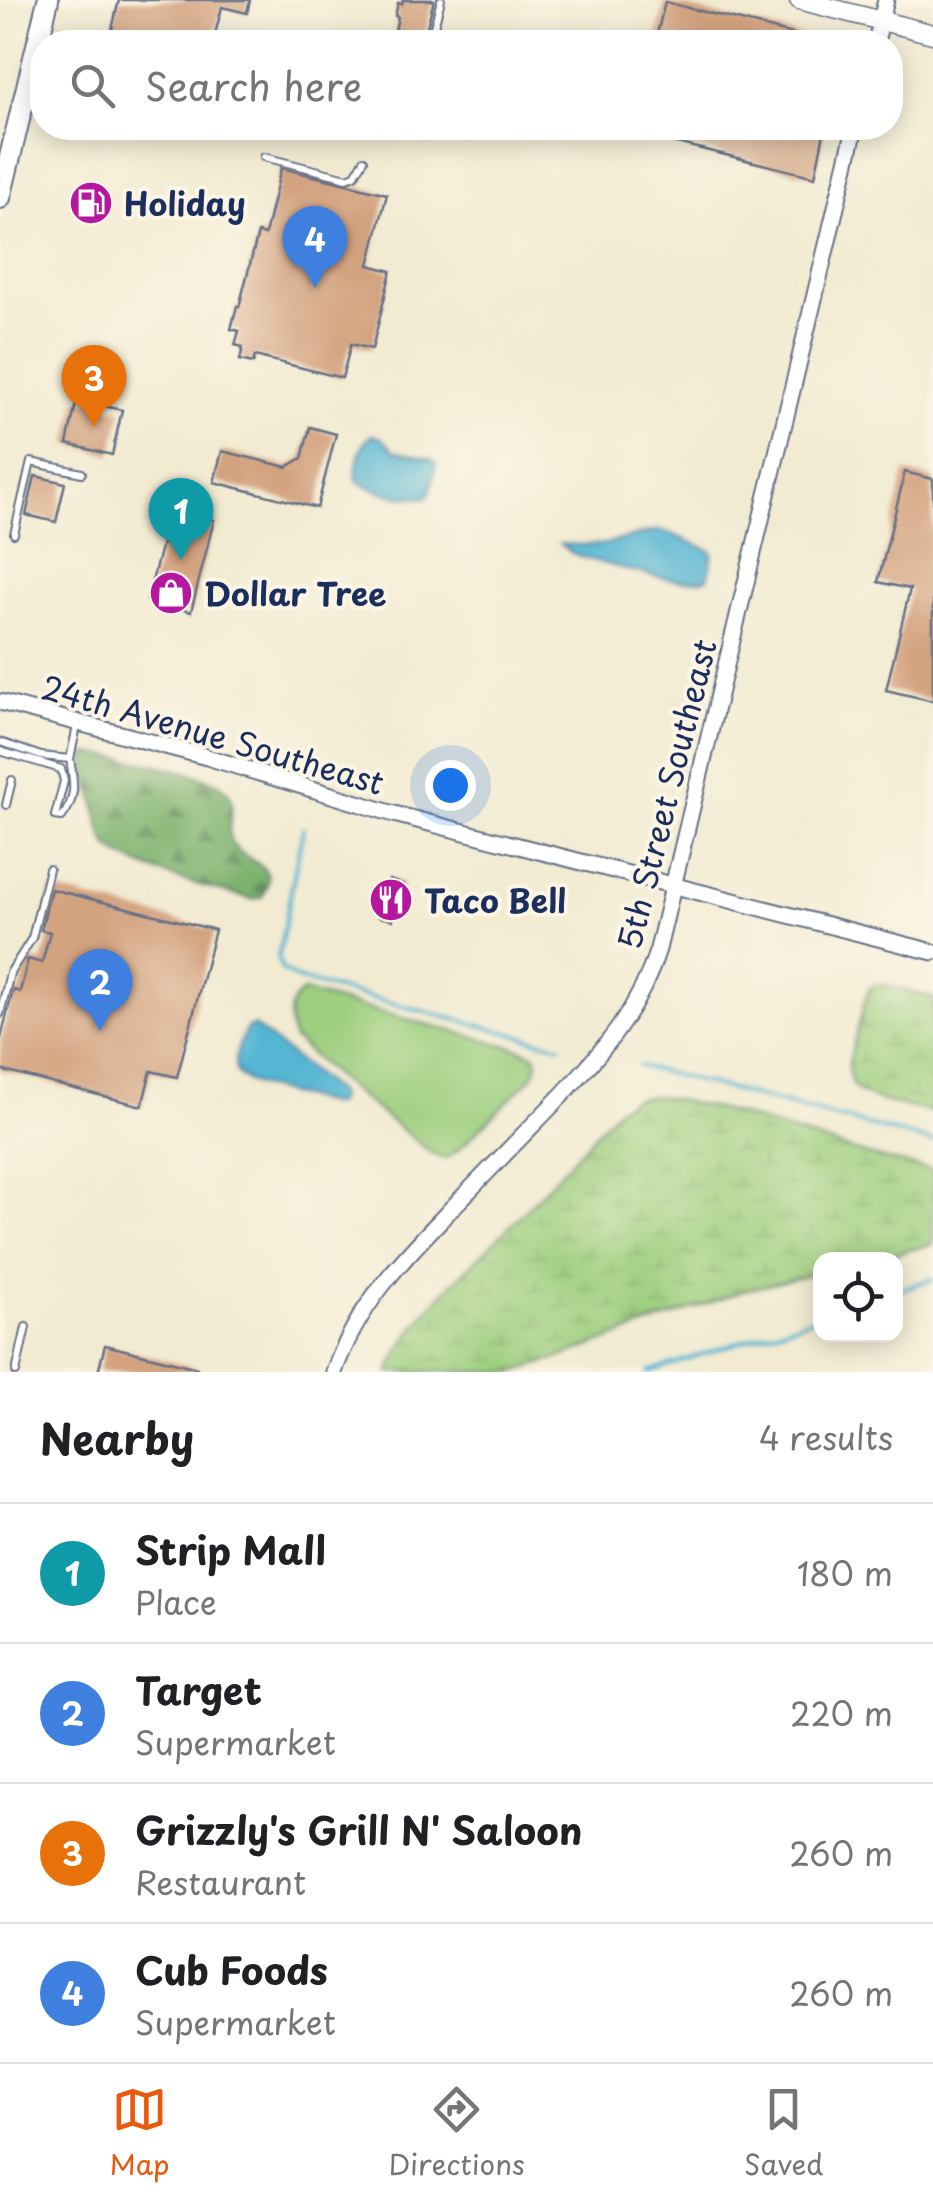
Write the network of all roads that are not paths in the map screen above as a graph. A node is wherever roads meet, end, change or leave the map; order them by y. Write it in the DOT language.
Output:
graph roads {
  1 [pos="47,0"];
  2 [pos="441,0"];
  3 [pos="799,0"];
  4 [pos="886,0"];
  5 [pos="881,21"];
  6 [pos="40,30"];
  7 [pos="433,30"];
  8 [pos="879,30"];
  9 [pos="933,34"];
  10 [pos="30,72"];
  11 [pos="853,140"];
  12 [pos="264,157"];
  13 [pos="364,160"];
  14 [pos="0,198"];
  15 [pos="82,474"];
  16 [pos="14,534"];
  17 [pos="0,702"];
  18 [pos="78,722"];
  19 [pos="0,742"];
  20 [pos="0,751"];
  21 [pos="70,759"];
  22 [pos="12,780"];
  23 [pos="62,792"];
  24 [pos="73,796"];
  25 [pos="6,804"];
  26 [pos="49,869"];
  27 [pos="674,886"];
  28 [pos="933,952"];
  29 [pos="0,1014"];
  30 [pos="26,1327"];
  31 [pos="16,1372"];
  32 [pos="334,1372"];
  1 -- 6 [label="main road"];
  2 -- 7 [label="lane"];
  3 -- 5 [label="main road"];
  4 -- 5 [label="street"];
  5 -- 8 [label="street"];
  5 -- 9 [label="main road"];
  10 -- 14 [label="main road"];
  11 -- 27 [label="street, 5th Street Southeast"];
  12 -- 13 [label="lane"];
  15 -- 16 [label="lane"];
  17 -- 18 [label="street, 24th Avenue Southeast"];
  18 -- 21 [label="lane"];
  18 -- 27 [label="street, 24th Avenue Southeast"];
  19 -- 21 [label="lane"];
  20 -- 23 [label="lane"];
  21 -- 24 [label="lane"];
  22 -- 25 [label="lane"];
  23 -- 24 [label="lane"];
  23 -- 24 [label="lane"];
  26 -- 29 [label="lane"];
  27 -- 28 [label="street, 24th Avenue Southeast"];
  27 -- 32 [label="street, 5th Street Southeast"];
  30 -- 31 [label="lane"];
}
